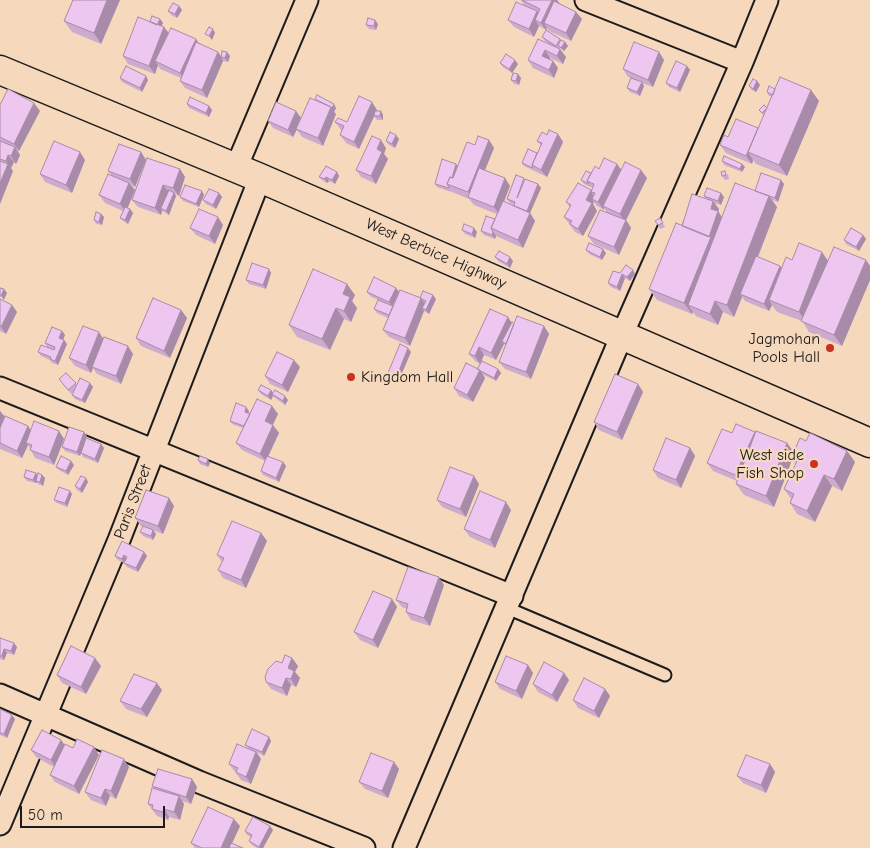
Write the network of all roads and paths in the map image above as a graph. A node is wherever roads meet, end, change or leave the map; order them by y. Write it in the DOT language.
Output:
graph roads {
  1 [pos="307,0"];
  2 [pos="586,0"];
  3 [pos="767,0"];
  4 [pos="742,62"];
  5 [pos="0,70"];
  6 [pos="248,173"];
  7 [pos="622,336"];
  8 [pos="0,388"];
  9 [pos="870,443"];
  10 [pos="154,451"];
  11 [pos="509,602"];
  12 [pos="664,675"];
  13 [pos="0,695"];
  14 [pos="46,714"];
  15 [pos="0,824"];
  16 [pos="364,848"];
  17 [pos="404,848"];
  1 -- 6 [label="street, Paris Street"];
  2 -- 4 [label="street"];
  3 -- 4 [label="street"];
  4 -- 7 [label="street"];
  5 -- 6 [label="main road, West Berbice Highway"];
  6 -- 7 [label="main road, West Berbice Highway"];
  6 -- 10 [label="street, Paris Street"];
  7 -- 9 [label="main road, West Berbice Highway"];
  7 -- 11 [label="street"];
  8 -- 10 [label="street"];
  10 -- 11 [label="street"];
  10 -- 14 [label="street, Paris Street"];
  11 -- 12 [label="lane"];
  11 -- 17 [label="street"];
  13 -- 14 [label="street"];
  14 -- 15 [label="street, Paris Street"];
  14 -- 16 [label="street"];
}
